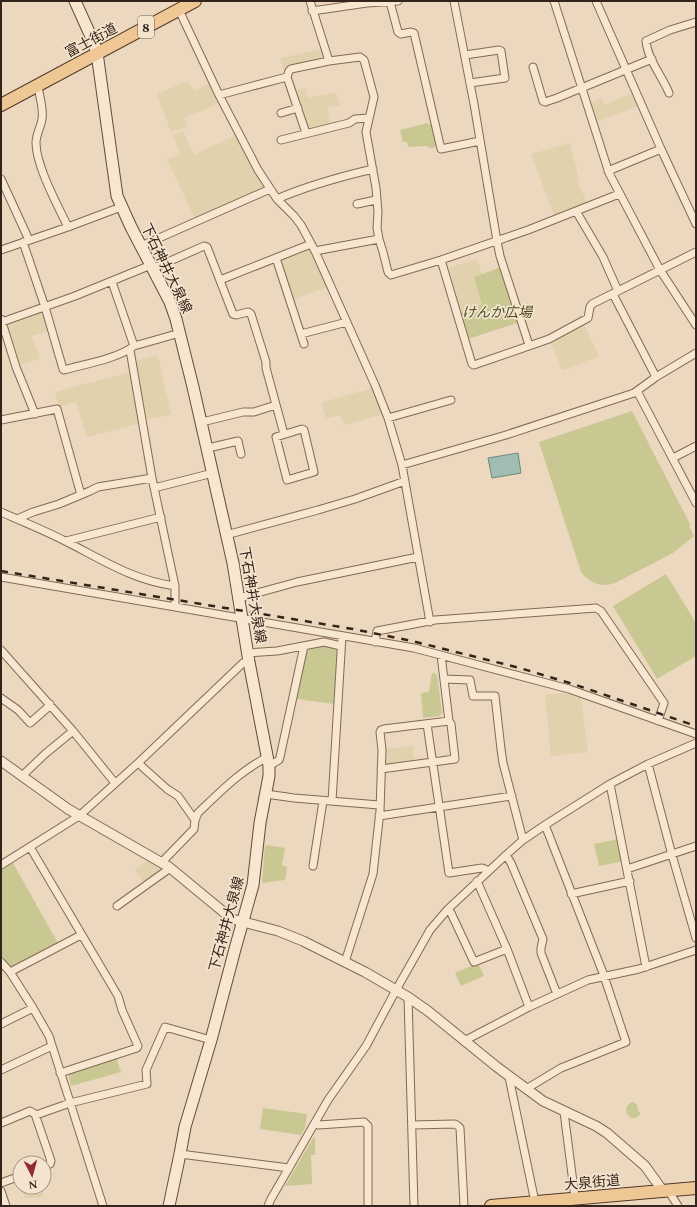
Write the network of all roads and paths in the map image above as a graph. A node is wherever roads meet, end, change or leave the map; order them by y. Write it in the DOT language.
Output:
graph roads {
  1 [pos="75,1"];
  2 [pos="195,1"];
  3 [pos="310,1"];
  4 [pos="398,1"];
  5 [pos="454,1"];
  6 [pos="554,1"];
  7 [pos="596,1"];
  8 [pos="390,2"];
  9 [pos="179,10"];
  10 [pos="312,11"];
  11 [pos="696,22"];
  12 [pos="98,54"];
  13 [pos="465,56"];
  14 [pos="652,59"];
  15 [pos="329,61"];
  16 [pos="533,67"];
  17 [pos="625,70"];
  18 [pos="287,76"];
  19 [pos="470,84"];
  20 [pos="38,85"];
  21 [pos="582,88"];
  22 [pos="669,93"];
  23 [pos="219,95"];
  24 [pos="1,105"];
  25 [pos="298,108"];
  26 [pos="281,114"];
  27 [pos="369,118"];
  28 [pos="306,133"];
  29 [pos="281,140"];
  30 [pos="480,141"];
  31 [pos="661,149"];
  32 [pos="373,169"];
  33 [pos="608,171"];
  34 [pos="1,179"];
  35 [pos="270,189"];
  36 [pos="619,194"];
  37 [pos="278,200"];
  38 [pos="376,200"];
  39 [pos="357,204"];
  40 [pos="121,207"];
  41 [pos="576,211"];
  42 [pos="696,224"];
  43 [pos="68,227"];
  44 [pos="379,239"];
  45 [pos="26,241"];
  46 [pos="497,241"];
  47 [pos="141,246"];
  48 [pos="313,247"];
  49 [pos="1,250"];
  50 [pos="696,252"];
  51 [pos="276,258"];
  52 [pos="441,260"];
  53 [pos="152,267"];
  54 [pos="660,270"];
  55 [pos="220,280"];
  56 [pos="112,282"];
  57 [pos="615,292"];
  58 [pos="45,307"];
  59 [pos="2,321"];
  60 [pos="347,322"];
  61 [pos="696,325"];
  62 [pos="180,333"];
  63 [pos="301,334"];
  64 [pos="304,344"];
  65 [pos="529,345"];
  66 [pos="132,348"];
  67 [pos="696,353"];
  68 [pos="656,377"];
  69 [pos="637,391"];
  70 [pos="451,400"];
  71 [pos="276,406"];
  72 [pos="35,414"];
  73 [pos="388,418"];
  74 [pos="1,420"];
  75 [pos="202,422"];
  76 [pos="284,434"];
  77 [pos="696,446"];
  78 [pos="208,448"];
  79 [pos="241,454"];
  80 [pos="673,458"];
  81 [pos="402,465"];
  82 [pos="213,473"];
  83 [pos="152,478"];
  84 [pos="405,481"];
  85 [pos="154,488"];
  86 [pos="81,495"];
  87 [pos="696,503"];
  88 [pos="1,512"];
  89 [pos="161,517"];
  90 [pos="17,519"];
  91 [pos="226,535"];
  92 [pos="66,541"];
  93 [pos="418,557"];
  94 [pos="1,577"];
  95 [pos="175,586"];
  96 [pos="238,598"];
  97 [pos="175,607"];
  98 [pos="242,618"];
  99 [pos="430,622"];
  100 [pos="342,636"];
  101 [pos="375,642"];
  102 [pos="304,646"];
  103 [pos="341,646"];
  104 [pos="1,650"];
  105 [pos="441,655"];
  106 [pos="248,657"];
  107 [pos="444,679"];
  108 [pos="1,698"];
  109 [pos="50,704"];
  110 [pos="449,720"];
  111 [pos="658,720"];
  112 [pos="427,724"];
  113 [pos="73,731"];
  114 [pos="696,734"];
  115 [pos="696,743"];
  116 [pos="1,761"];
  117 [pos="269,762"];
  118 [pos="433,762"];
  119 [pos="138,763"];
  120 [pos="648,764"];
  121 [pos="381,769"];
  122 [pos="22,776"];
  123 [pos="115,783"];
  124 [pos="610,784"];
  125 [pos="266,794"];
  126 [pos="512,796"];
  127 [pos="323,801"];
  128 [pos="332,801"];
  129 [pos="379,805"];
  130 [pos="440,807"];
  131 [pos="79,816"];
  132 [pos="379,816"];
  133 [pos="195,820"];
  134 [pos="545,825"];
  135 [pos="523,840"];
  136 [pos="696,846"];
  137 [pos="30,847"];
  138 [pos="506,855"];
  139 [pos="672,855"];
  140 [pos="166,864"];
  141 [pos="1,866"];
  142 [pos="312,866"];
  143 [pos="627,869"];
  144 [pos="487,871"];
  145 [pos="630,880"];
  146 [pos="477,881"];
  147 [pos="571,894"];
  148 [pos="117,906"];
  149 [pos="448,909"];
  150 [pos="242,921"];
  151 [pos="82,936"];
  152 [pos="696,938"];
  153 [pos="506,949"];
  154 [pos="696,950"];
  155 [pos="1,962"];
  156 [pos="345,962"];
  157 [pos="646,967"];
  158 [pos="10,972"];
  159 [pos="603,977"];
  160 [pos="396,990"];
  161 [pos="557,994"];
  162 [pos="408,997"];
  163 [pos="529,1007"];
  164 [pos="33,1008"];
  165 [pos="1,1024"];
  166 [pos="211,1040"];
  167 [pos="464,1042"];
  168 [pos="52,1046"];
  169 [pos="1,1070"];
  170 [pos="60,1073"];
  171 [pos="510,1077"];
  172 [pos="526,1089"];
  173 [pos="70,1102"];
  174 [pos="564,1112"];
  175 [pos="36,1116"];
  176 [pos="1,1123"];
  177 [pos="315,1124"];
  178 [pos="412,1125"];
  179 [pos="180,1154"];
  180 [pos="49,1155"];
  181 [pos="289,1168"];
  182 [pos="12,1179"];
  183 [pos="1,1183"];
  184 [pos="696,1188"];
  185 [pos="665,1190"];
  186 [pos="1,1191"];
  187 [pos="575,1198"];
  188 [pos="535,1202"];
  189 [pos="595,1202"];
  190 [pos="6,1206"];
  191 [pos="103,1206"];
  192 [pos="169,1206"];
  193 [pos="268,1206"];
  194 [pos="368,1206"];
  195 [pos="414,1206"];
  196 [pos="464,1206"];
  197 [pos="491,1206"];
  198 [pos="678,1206"];
  1 -- 12 [label="main road, 下石神井大泉線"];
  2 -- 9 [label="main road, 富士街道 / 8"];
  3 -- 10 [label="street"];
  4 -- 8 [label="street"];
  5 -- 13 [label="street"];
  6 -- 21 [label="street"];
  7 -- 17 [label="street"];
  8 -- 10 [label="street"];
  8 -- 30 [label="street"];
  9 -- 12 [label="main road, 富士街道 / 8"];
  9 -- 23 [label="street"];
  10 -- 15 [label="street"];
  11 -- 14 [label="street"];
  12 -- 20 [label="main road, 富士街道 / 8"];
  12 -- 40 [label="main road, 下石神井大泉線"];
  13 -- 19 [label="street"];
  13 -- 19 [label="street"];
  14 -- 17 [label="street"];
  14 -- 22 [label="street"];
  15 -- 18 [label="street"];
  15 -- 27 [label="street"];
  16 -- 21 [label="street"];
  17 -- 21 [label="street"];
  17 -- 31 [label="street"];
  18 -- 23 [label="street"];
  18 -- 25 [label="street"];
  19 -- 30 [label="street"];
  20 -- 24 [label="main road, 富士街道 / 8"];
  20 -- 43 [label="street"];
  21 -- 33 [label="street"];
  23 -- 35 [label="street"];
  25 -- 26 [label="street"];
  25 -- 28 [label="street"];
  27 -- 28 [label="street"];
  27 -- 32 [label="street"];
  28 -- 29 [label="street"];
  30 -- 46 [label="street"];
  31 -- 33 [label="street"];
  31 -- 42 [label="street"];
  32 -- 37 [label="street"];
  32 -- 38 [label="street"];
  33 -- 36 [label="street"];
  34 -- 45 [label="street"];
  35 -- 37 [label="street"];
  35 -- 47 [label="street"];
  36 -- 41 [label="street"];
  36 -- 54 [label="street"];
  37 -- 48 [label="street"];
  38 -- 39 [label="street"];
  38 -- 44 [label="street"];
  40 -- 43 [label="street"];
  40 -- 47 [label="main road, 下石神井大泉線"];
  41 -- 46 [label="street"];
  41 -- 57 [label="street"];
  43 -- 45 [label="street"];
  44 -- 48 [label="street"];
  44 -- 52 [label="street"];
  45 -- 49 [label="street"];
  45 -- 58 [label="street"];
  46 -- 52 [label="street"];
  46 -- 65 [label="street"];
  47 -- 53 [label="main road, 下石神井大泉線"];
  48 -- 51 [label="street"];
  48 -- 60 [label="street"];
  50 -- 54 [label="street"];
  51 -- 55 [label="street"];
  51 -- 63 [label="street"];
  52 -- 65 [label="street"];
  53 -- 55 [label="street"];
  53 -- 56 [label="street"];
  53 -- 62 [label="main road, 下石神井大泉線"];
  54 -- 57 [label="street"];
  54 -- 61 [label="street"];
  55 -- 71 [label="street"];
  56 -- 58 [label="street"];
  56 -- 66 [label="street"];
  57 -- 65 [label="street"];
  57 -- 68 [label="street"];
  58 -- 59 [label="street"];
  58 -- 66 [label="street"];
  59 -- 72 [label="street"];
  60 -- 63 [label="street"];
  60 -- 73 [label="street"];
  62 -- 66 [label="street"];
  62 -- 75 [label="main road, 下石神井大泉線"];
  63 -- 64 [label="street"];
  66 -- 83 [label="street"];
  67 -- 68 [label="street"];
  68 -- 69 [label="street"];
  69 -- 80 [label="street"];
  69 -- 81 [label="street"];
  70 -- 73 [label="street"];
  71 -- 75 [label="street"];
  71 -- 76 [label="street"];
  72 -- 74 [label="street"];
  72 -- 86 [label="street"];
  73 -- 81 [label="street"];
  75 -- 78 [label="main road, 下石神井大泉線"];
  76 -- 76 [label="street"];
  77 -- 80 [label="street"];
  78 -- 79 [label="street"];
  78 -- 82 [label="main road, 下石神井大泉線"];
  80 -- 87 [label="street"];
  81 -- 84 [label="street"];
  82 -- 85 [label="street"];
  82 -- 91 [label="main road, 下石神井大泉線"];
  83 -- 85 [label="street"];
  83 -- 86 [label="street"];
  84 -- 91 [label="street"];
  84 -- 93 [label="street"];
  85 -- 89 [label="street"];
  86 -- 90 [label="street"];
  88 -- 90 [label="street"];
  89 -- 92 [label="street"];
  89 -- 95 [label="street"];
  90 -- 92 [label="street"];
  91 -- 96 [label="main road, 下石神井大泉線"];
  92 -- 95 [label="street"];
  93 -- 96 [label="street"];
  93 -- 99 [label="street"];
  94 -- 97 [label="street"];
  95 -- 97 [label="street"];
  96 -- 98 [label="main road, 下石神井大泉線"];
  97 -- 98 [label="street"];
  98 -- 100 [label="street"];
  98 -- 106 [label="main road, 下石神井大泉線"];
  99 -- 101 [label="street"];
  99 -- 111 [label="street"];
  100 -- 101 [label="street"];
  100 -- 103 [label="street"];
  101 -- 105 [label="street"];
  102 -- 103 [label="street"];
  102 -- 106 [label="street"];
  102 -- 117 [label="street"];
  103 -- 128 [label="street"];
  104 -- 109 [label="street"];
  105 -- 107 [label="street"];
  105 -- 111 [label="street"];
  106 -- 117 [label="main road, 下石神井大泉線"];
  106 -- 119 [label="street"];
  107 -- 110 [label="street"];
  107 -- 126 [label="street"];
  108 -- 109 [label="street"];
  109 -- 113 [label="street"];
  110 -- 112 [label="street"];
  110 -- 118 [label="street"];
  111 -- 114 [label="street"];
  112 -- 118 [label="street"];
  112 -- 121 [label="street"];
  113 -- 122 [label="street"];
  113 -- 123 [label="street"];
  115 -- 120 [label="street"];
  116 -- 122 [label="street"];
  117 -- 125 [label="main road, 下石神井大泉線"];
  117 -- 133 [label="street"];
  118 -- 121 [label="street"];
  118 -- 130 [label="street"];
  119 -- 123 [label="street"];
  119 -- 133 [label="street"];
  120 -- 124 [label="street"];
  120 -- 139 [label="street"];
  121 -- 129 [label="street"];
  122 -- 131 [label="street"];
  123 -- 131 [label="street"];
  124 -- 134 [label="street"];
  124 -- 143 [label="street"];
  125 -- 127 [label="street"];
  125 -- 150 [label="main road, 下石神井大泉線"];
  126 -- 130 [label="street"];
  126 -- 135 [label="street"];
  127 -- 128 [label="street"];
  127 -- 142 [label="street"];
  128 -- 129 [label="street"];
  129 -- 132 [label="street"];
  130 -- 132 [label="street"];
  130 -- 144 [label="street"];
  131 -- 137 [label="street"];
  131 -- 140 [label="street"];
  132 -- 156 [label="street"];
  133 -- 140 [label="street"];
  134 -- 135 [label="street"];
  134 -- 147 [label="street"];
  135 -- 138 [label="street"];
  136 -- 139 [label="street"];
  137 -- 141 [label="street"];
  137 -- 151 [label="street"];
  138 -- 144 [label="street"];
  138 -- 161 [label="street"];
  139 -- 143 [label="street"];
  139 -- 152 [label="street"];
  140 -- 148 [label="street"];
  140 -- 150 [label="street"];
  143 -- 145 [label="street"];
  144 -- 146 [label="street"];
  145 -- 147 [label="street"];
  145 -- 157 [label="street"];
  146 -- 149 [label="street"];
  146 -- 153 [label="street"];
  147 -- 159 [label="street"];
  149 -- 153 [label="street"];
  149 -- 160 [label="street"];
  150 -- 156 [label="street"];
  150 -- 166 [label="main road, 下石神井大泉線"];
  151 -- 158 [label="street"];
  151 -- 170 [label="street"];
  153 -- 163 [label="street"];
  154 -- 157 [label="street"];
  155 -- 158 [label="street"];
  156 -- 160 [label="street"];
  157 -- 159 [label="street"];
  158 -- 164 [label="street"];
  159 -- 161 [label="street"];
  159 -- 172 [label="street"];
  160 -- 162 [label="street"];
  160 -- 177 [label="street"];
  161 -- 163 [label="street"];
  162 -- 167 [label="street"];
  162 -- 178 [label="street"];
  163 -- 167 [label="street"];
  164 -- 165 [label="street"];
  164 -- 168 [label="street"];
  166 -- 173 [label="street"];
  166 -- 179 [label="main road, 下石神井大泉線"];
  167 -- 171 [label="street"];
  168 -- 169 [label="street"];
  168 -- 170 [label="street"];
  170 -- 173 [label="street"];
  171 -- 172 [label="street"];
  171 -- 188 [label="street"];
  172 -- 174 [label="street"];
  173 -- 175 [label="street"];
  173 -- 191 [label="street"];
  174 -- 185 [label="street"];
  174 -- 187 [label="street"];
  175 -- 176 [label="street"];
  175 -- 180 [label="street"];
  177 -- 181 [label="street"];
  177 -- 194 [label="street"];
  178 -- 195 [label="street"];
  178 -- 196 [label="street"];
  179 -- 181 [label="street"];
  179 -- 192 [label="main road, 下石神井大泉線"];
  181 -- 193 [label="street"];
  182 -- 183 [label="street"];
  184 -- 185 [label="main road, 大泉街道"];
  185 -- 189 [label="main road, 大泉街道"];
  185 -- 198 [label="street"];
  186 -- 190 [label="street"];
  187 -- 188 [label="main road, 大泉街道"];
  187 -- 189 [label="main road, 大泉街道"];
  188 -- 197 [label="main road, 大泉街道"];
}
